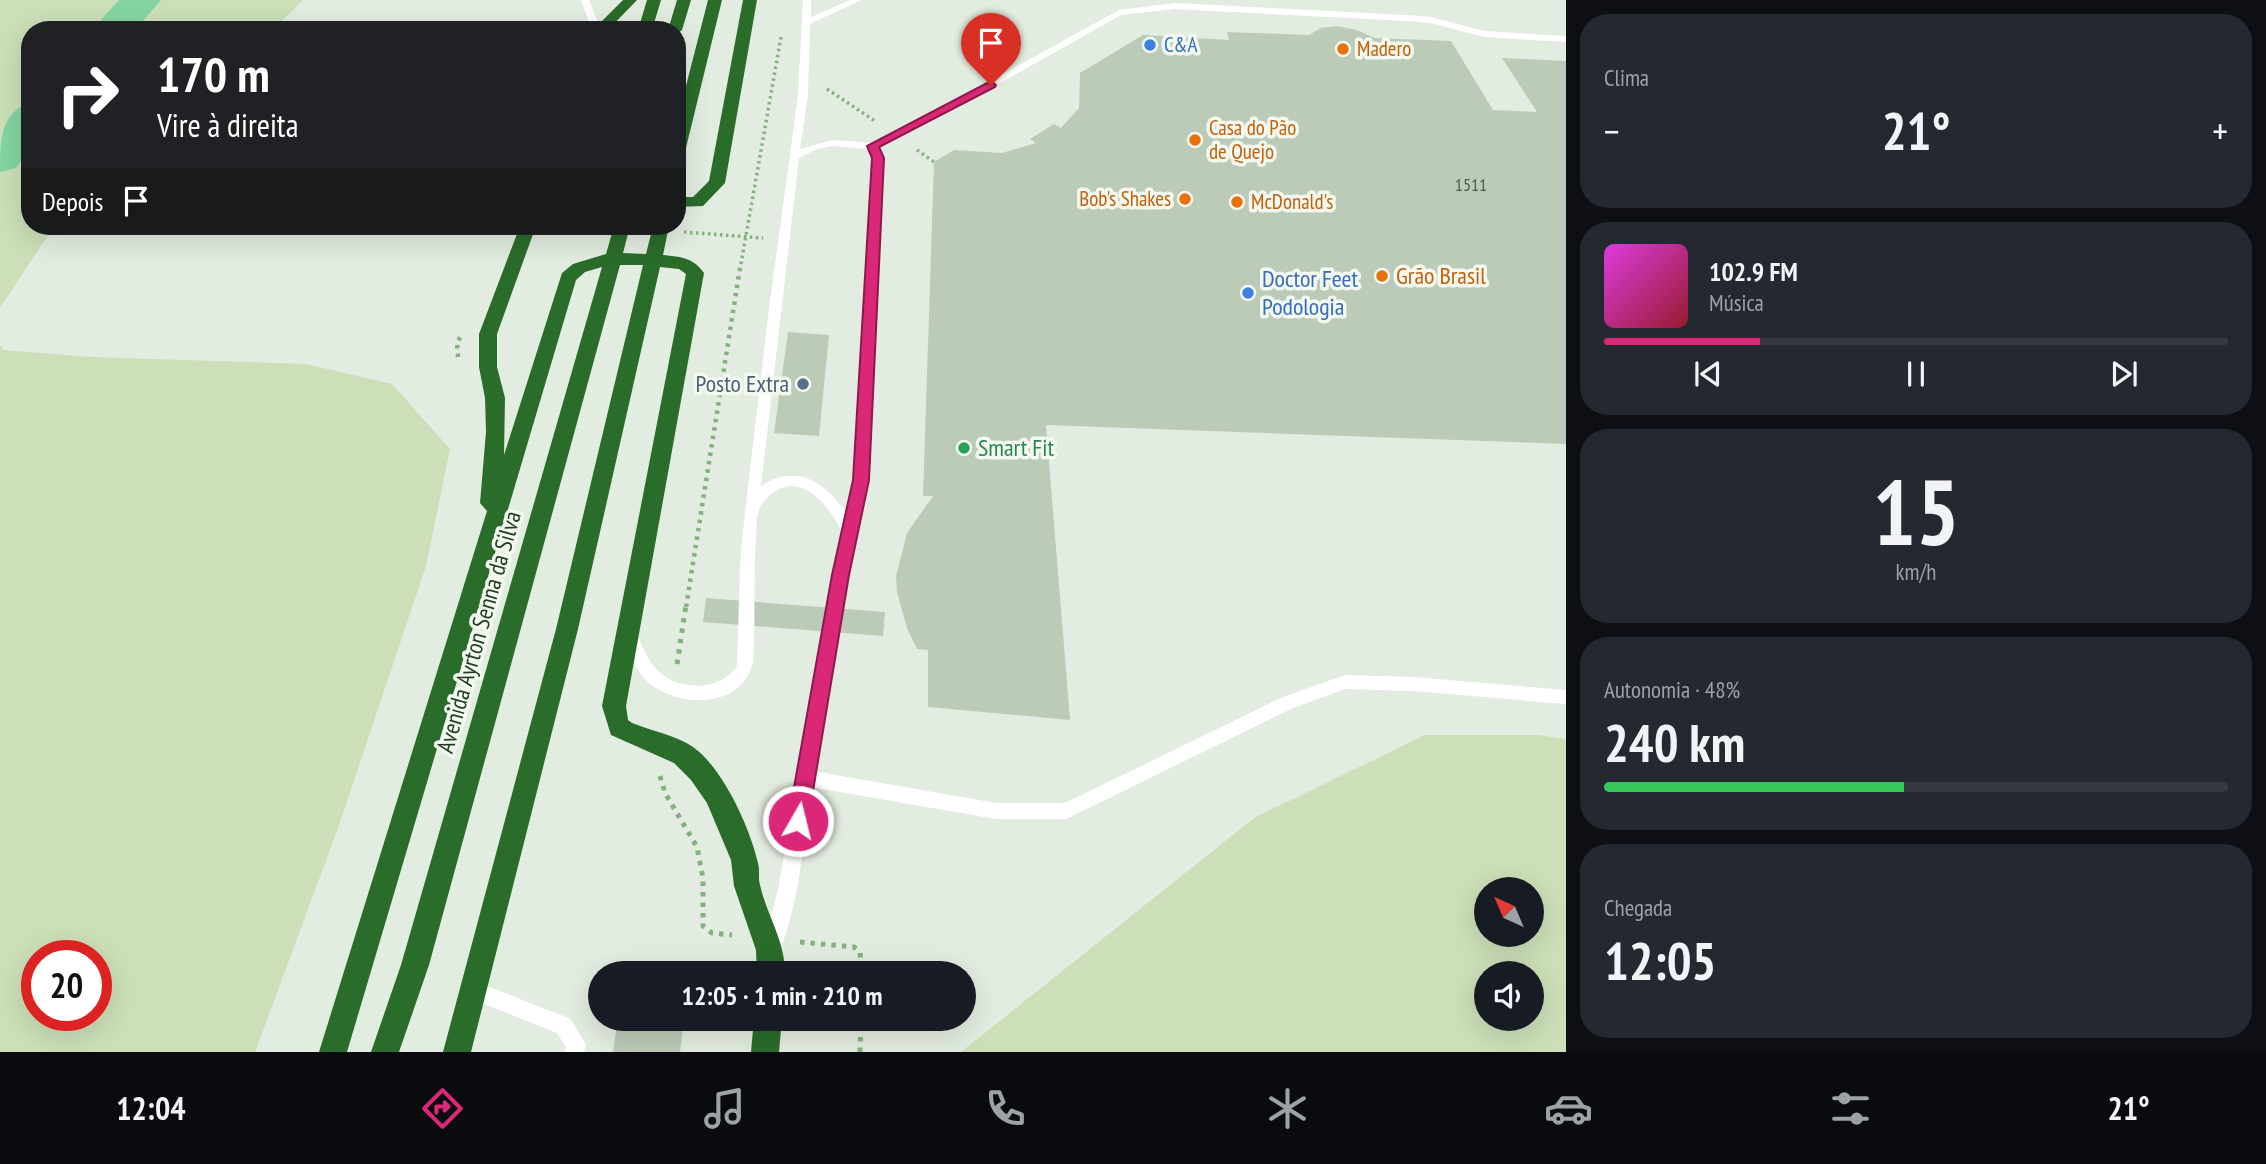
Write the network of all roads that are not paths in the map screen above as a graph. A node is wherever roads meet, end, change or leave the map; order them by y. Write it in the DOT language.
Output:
graph roads {
  1 [pos="585,0"];
  2 [pos="630,0"];
  3 [pos="654,0"];
  4 [pos="684,0"];
  5 [pos="715,0"];
  6 [pos="750,0"];
  7 [pos="807,0"];
  8 [pos="857,0"];
  9 [pos="1157,3"];
  10 [pos="595,21"];
  11 [pos="608,21"];
  12 [pos="648,21"];
  13 [pos="678,21"];
  14 [pos="808,22"];
  15 [pos="1566,39"];
  16 [pos="686,116"];
  17 [pos="873,146"];
  18 [pos="794,157"];
  19 [pos="686,201"];
  20 [pos="525,235"];
  21 [pos="619,235"];
  22 [pos="659,235"];
  23 [pos="752,509"];
  24 [pos="849,531"];
  25 [pos="489,537"];
  26 [pos="628,627"];
  27 [pos="1566,697"];
  28 [pos="804,778"];
  29 [pos="771,950"];
  30 [pos="474,990"];
  31 [pos="767,1031"];
  32 [pos="332,1052"];
  33 [pos="385,1052"];
  34 [pos="457,1052"];
  35 [pos="574,1052"];
  36 [pos="765,1052"];
  1 -- 10 [label="lane"];
  2 -- 11 [label="highway"];
  3 -- 12 [label="highway"];
  4 -- 13 [label="highway"];
  5 -- 16 [label="highway"];
  6 -- 19 [label="highway"];
  7 -- 14 [label="lane"];
  8 -- 14 [label="lane"];
  9 -- 15 [label="lane"];
  9 -- 17 [label="lane"];
  14 -- 18 [label="lane"];
  17 -- 18 [label="lane"];
  17 -- 24 [label="lane"];
  18 -- 23 [label="lane"];
  20 -- 25 [label="highway"];
  21 -- 33 [label="highway, Avenida Ayrton Senna da Silva"];
  22 -- 30 [label="highway"];
  23 -- 24 [label="lane"];
  23 -- 26 [label="lane"];
  24 -- 28 [label="lane"];
  25 -- 26 [label="highway"];
  25 -- 32 [label="highway"];
  26 -- 29 [label="highway"];
  27 -- 28 [label="lane"];
  28 -- 29 [label="lane"];
  30 -- 34 [label="highway"];
  30 -- 35 [label="lane"];
  31 -- 36 [label="highway"];
}
